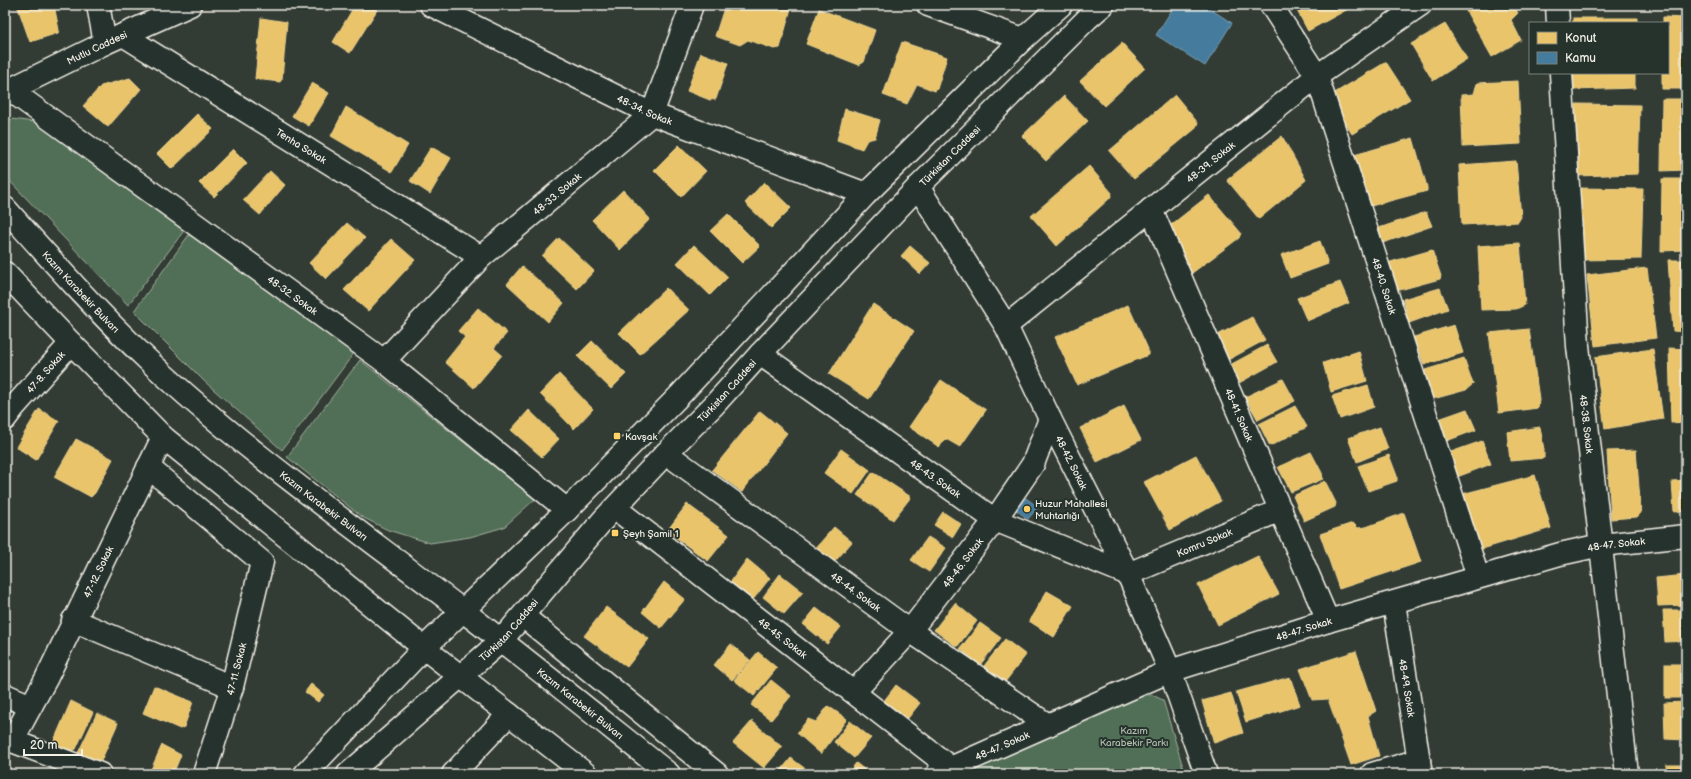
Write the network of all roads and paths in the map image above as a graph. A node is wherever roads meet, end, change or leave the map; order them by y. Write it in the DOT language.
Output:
graph roads {
  1 [pos="98,5"];
  2 [pos="190,5"];
  3 [pos="432,5"];
  4 [pos="692,5"];
  5 [pos="928,5"];
  6 [pos="1061,5"];
  7 [pos="1103,5"];
  8 [pos="1271,5"];
  9 [pos="1420,5"];
  10 [pos="1557,5"];
  11 [pos="1558,22"];
  12 [pos="114,39"];
  13 [pos="1023,39"];
  14 [pos="1561,74"];
  15 [pos="1317,76"];
  16 [pos="8,91"];
  17 [pos="652,114"];
  18 [pos="918,187"];
  19 [pos="866,194"];
  20 [pos="5,208"];
  21 [pos="1151,209"];
  22 [pos="481,257"];
  23 [pos="5,273"];
  24 [pos="1006,326"];
  25 [pos="71,343"];
  26 [pos="760,354"];
  27 [pos="384,361"];
  28 [pos="1050,418"];
  29 [pos="5,419"];
  30 [pos="163,437"];
  31 [pos="666,453"];
  32 [pos="148,467"];
  33 [pos="615,508"];
  34 [pos="567,510"];
  35 [pos="1281,510"];
  36 [pos="995,520"];
  37 [pos="1686,536"];
  38 [pos="1601,545"];
  39 [pos="1128,574"];
  40 [pos="1478,577"];
  41 [pos="1394,603"];
  42 [pos="462,610"];
  43 [pos="523,616"];
  44 [pos="73,620"];
  45 [pos="1328,621"];
  46 [pos="910,632"];
  47 [pos="501,642"];
  48 [pos="424,648"];
  49 [pos="1170,671"];
  50 [pos="460,676"];
  51 [pos="232,687"];
  52 [pos="854,692"];
  53 [pos="5,695"];
  54 [pos="31,706"];
  55 [pos="509,714"];
  56 [pos="1048,725"];
  57 [pos="8,739"];
  58 [pos="1420,767"];
  59 [pos="944,771"];
  60 [pos="100,774"];
  61 [pos="204,774"];
  62 [pos="305,774"];
  63 [pos="348,774"];
  64 [pos="453,774"];
  65 [pos="586,774"];
  66 [pos="669,774"];
  67 [pos="716,774"];
  68 [pos="1206,774"];
  69 [pos="1372,774"];
  70 [pos="1627,774"];
  1 -- 12 [label="street"];
  2 -- 12 [label="street, Mutlu Caddesi"];
  3 -- 17 [label="street, 48-34. Sokak"];
  4 -- 17 [label="street, 48-33. Sokak"];
  5 -- 13 [label="street"];
  6 -- 13 [label="street"];
  7 -- 18 [label="street, Türkistan Caddesi"];
  8 -- 15 [label="street, 48-40. Sokak"];
  9 -- 15 [label="street, 48-39. Sokak"];
  10 -- 11 [label="street"];
  12 -- 16 [label="street, Mutlu Caddesi"];
  12 -- 22 [label="street, Tenha Sokak"];
  13 -- 19 [label="street"];
  14 -- 38 [label="street, 48-38. Sokak"];
  15 -- 21 [label="street, 48-39. Sokak"];
  15 -- 40 [label="street, 48-40. Sokak"];
  16 -- 27 [label="street, 48-32. Sokak"];
  17 -- 19 [label="street, 48-34. Sokak"];
  17 -- 22 [label="street, 48-33. Sokak"];
  18 -- 24 [label="street, 48-42. Sokak"];
  18 -- 26 [label="street, Türkistan Caddesi"];
  19 -- 34 [label="street"];
  20 -- 42 [label="street, Kazım Karabekir Bulvarı"];
  21 -- 24 [label="street, 48-39. Sokak"];
  21 -- 35 [label="street, 48-41. Sokak"];
  22 -- 27 [label="street, 48-33. Sokak"];
  23 -- 25 [label="street"];
  24 -- 28 [label="street, 48-42. Sokak"];
  25 -- 29 [label="street, 47-8. Sokak"];
  25 -- 30 [label="street"];
  26 -- 31 [label="street, Türkistan Caddesi"];
  26 -- 36 [label="street, 48-43. Sokak"];
  27 -- 34 [label="street, 48-32. Sokak"];
  28 -- 36 [label="street, 48-46. Sokak"];
  28 -- 39 [label="street, 48-42. Sokak"];
  30 -- 32 [label="street, 47-12. Sokak"];
  30 -- 48 [label="street"];
  31 -- 33 [label="street, Türkistan Caddesi"];
  31 -- 46 [label="street, 48-44. Sokak"];
  32 -- 44 [label="street, 47-12. Sokak"];
  32 -- 51 [label="street, 47-11. Sokak"];
  33 -- 43 [label="street, Türkistan Caddesi"];
  33 -- 52 [label="street, 48-45. Sokak"];
  34 -- 42 [label="street"];
  35 -- 39 [label="street, Komru Sokak"];
  35 -- 45 [label="street, 48-41. Sokak"];
  36 -- 39 [label="street, 48-43. Sokak"];
  36 -- 46 [label="street, 48-46. Sokak"];
  37 -- 38 [label="street, 48-47. Sokak"];
  38 -- 40 [label="street, 48-47. Sokak"];
  38 -- 70 [label="street, 48-38. Sokak"];
  39 -- 49 [label="street, 48-42. Sokak"];
  40 -- 41 [label="street, 48-47. Sokak"];
  41 -- 45 [label="street, 48-47. Sokak"];
  41 -- 58 [label="street, 48-49. Sokak"];
  42 -- 47 [label="street, Kazım Karabekir Bulvarı"];
  42 -- 48 [label="street"];
  43 -- 47 [label="street, Türkistan Caddesi"];
  43 -- 67 [label="street"];
  44 -- 51 [label="street"];
  44 -- 54 [label="street, 47-12. Sokak"];
  45 -- 49 [label="street, 48-47. Sokak"];
  46 -- 52 [label="street, 48-46. Sokak"];
  46 -- 56 [label="street, 48-44. Sokak"];
  47 -- 50 [label="street, Türkistan Caddesi"];
  47 -- 66 [label="street, Kazım Karabekir Bulvarı"];
  48 -- 50 [label="street"];
  48 -- 62 [label="street"];
  49 -- 56 [label="street, 48-47. Sokak"];
  49 -- 68 [label="street, 48-42. Sokak"];
  50 -- 55 [label="street"];
  50 -- 63 [label="street, Türkistan Caddesi"];
  51 -- 61 [label="street, 47-11. Sokak"];
  52 -- 59 [label="street, 48-45. Sokak"];
  53 -- 54 [label="street"];
  54 -- 57 [label="street, 47-12. Sokak"];
  55 -- 64 [label="street"];
  55 -- 65 [label="street"];
  56 -- 59 [label="street, 48-47. Sokak"];
  57 -- 60 [label="street"];
  58 -- 69 [label="street"];
}
